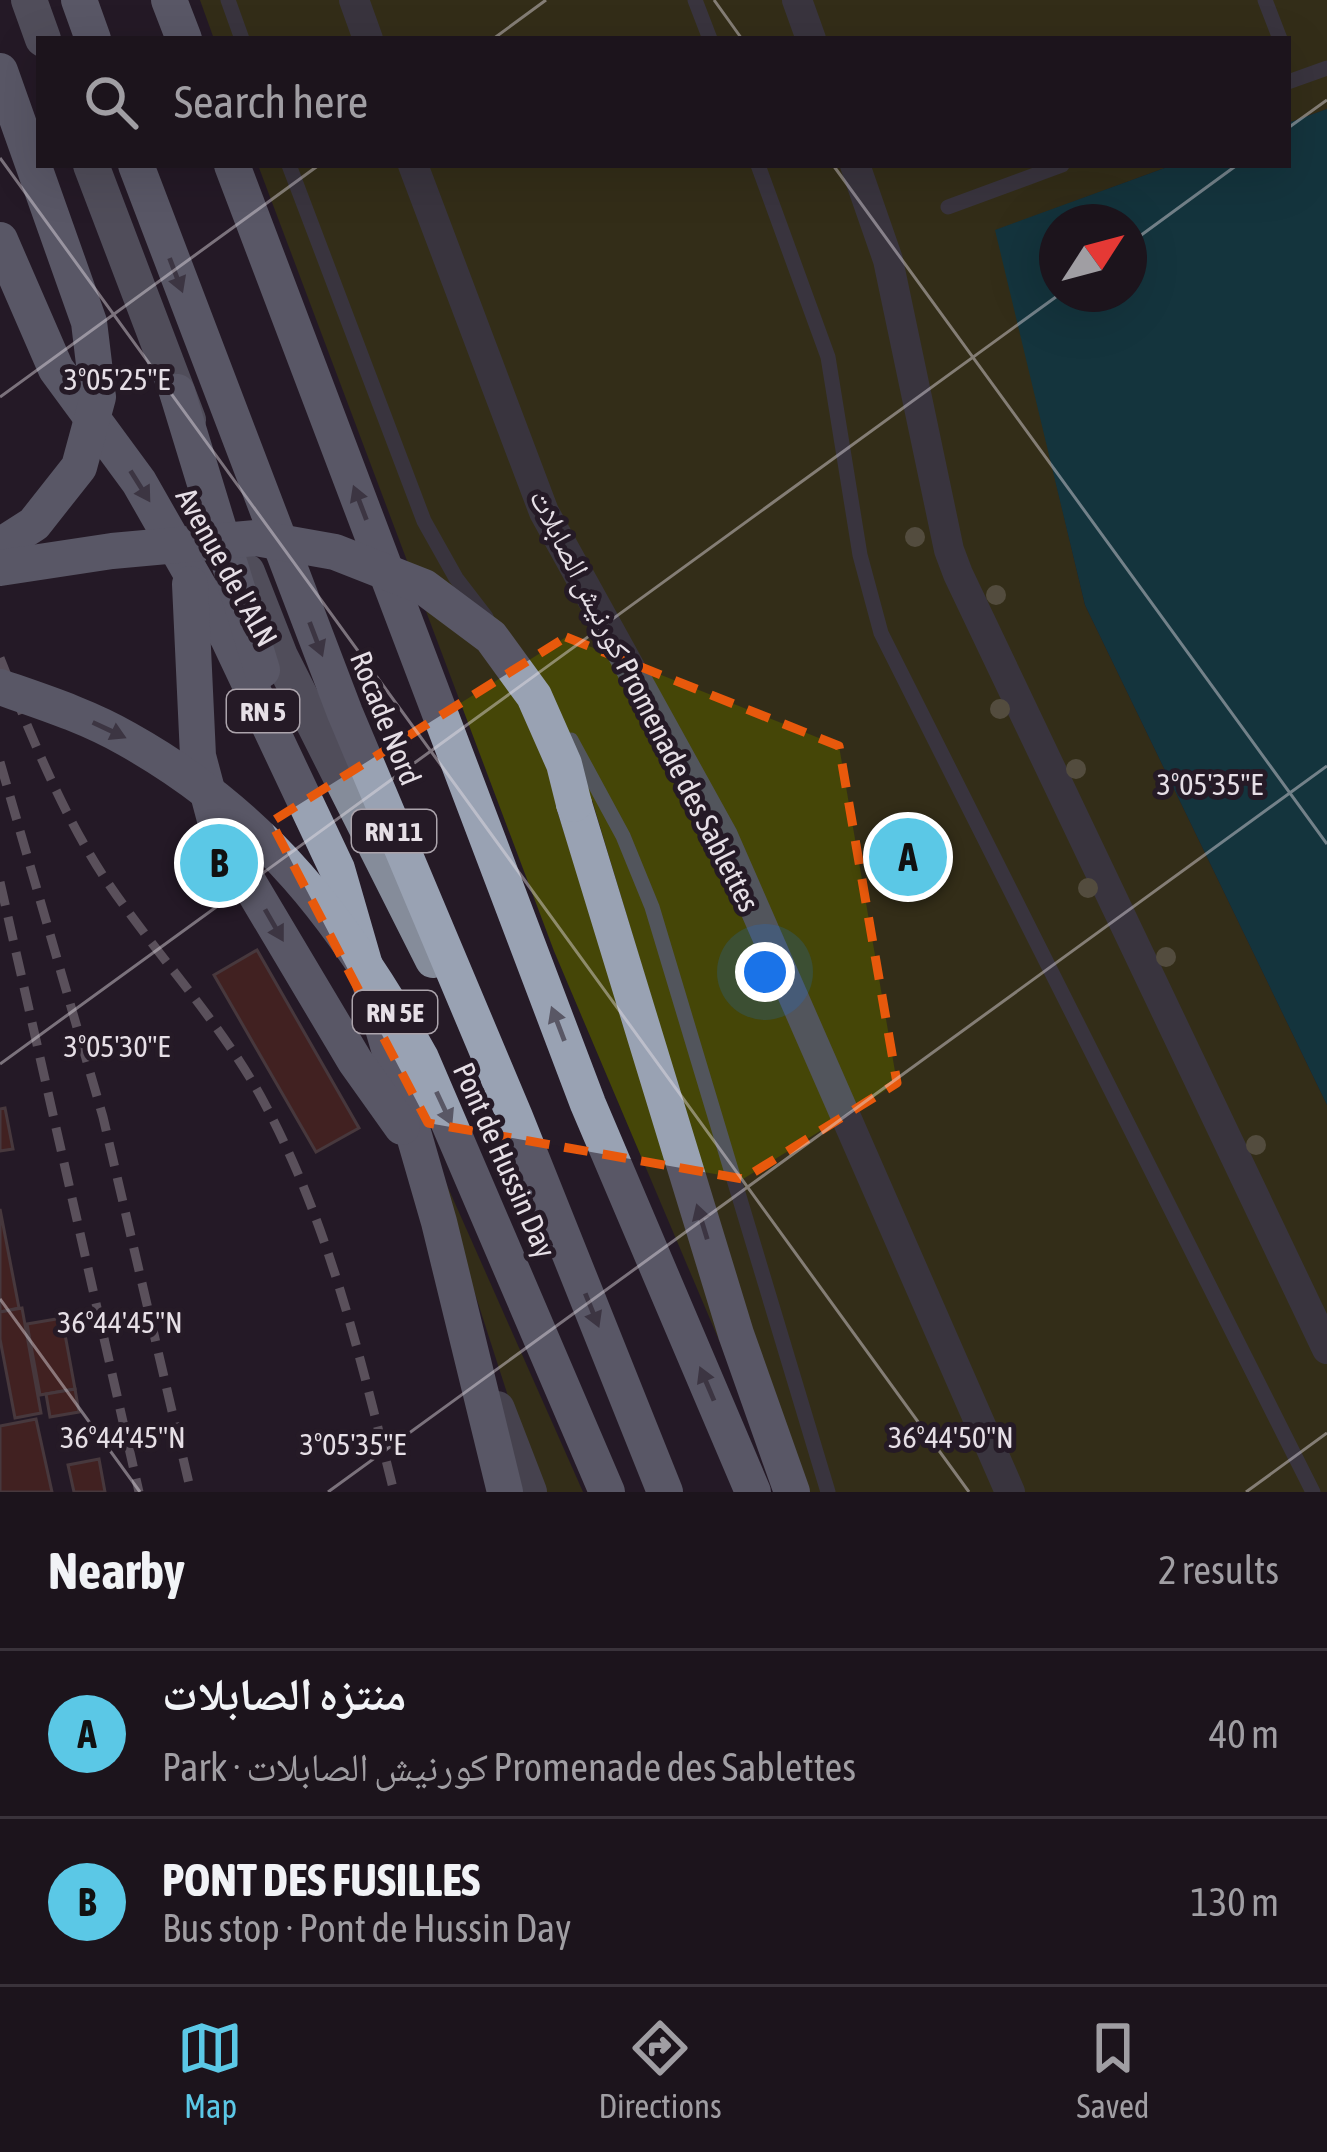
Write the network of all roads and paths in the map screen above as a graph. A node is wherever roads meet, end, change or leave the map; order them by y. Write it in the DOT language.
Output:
graph roads {
  1 [pos="29,0"];
  2 [pos="80,0"];
  3 [pos="169,0"];
  4 [pos="228,0"];
  5 [pos="354,0"];
  6 [pos="797,0"];
  7 [pos="1265,0"];
  8 [pos="701,2"];
  9 [pos="43,36"];
  10 [pos="92,36"];
  11 [pos="183,36"];
  12 [pos="241,36"];
  13 [pos="367,36"];
  14 [pos="709,36"];
  15 [pos="810,36"];
  16 [pos="1279,36"];
  17 [pos="1327,68"];
  18 [pos="0,71"];
  19 [pos="1291,81"];
  20 [pos="92,168"];
  21 [pos="137,168"];
  22 [pos="233,168"];
  23 [pos="290,168"];
  24 [pos="414,168"];
  25 [pos="759,168"];
  26 [pos="856,168"];
  27 [pos="1054,168"];
  28 [pos="948,207"];
  29 [pos="0,240"];
  30 [pos="177,392"];
  31 [pos="0,546"];
  32 [pos="0,568"];
  33 [pos="189,574"];
  34 [pos="0,686"];
  35 [pos="337,869"];
  36 [pos="515,1117"];
  37 [pos="415,1145"];
  38 [pos="439,1222"];
  39 [pos="1327,1349"];
  40 [pos="505,1492"];
  41 [pos="529,1492"];
  42 [pos="607,1492"];
  43 [pos="665,1492"];
  44 [pos="754,1492"];
  45 [pos="792,1492"];
  46 [pos="828,1492"];
  47 [pos="1010,1492"];
  48 [pos="1313,1492"];
  1 -- 9 [label="main road"];
  2 -- 10 [label="highway"];
  3 -- 11 [label="highway"];
  4 -- 12 [label="lane"];
  5 -- 13 [label="street"];
  6 -- 15 [label="street"];
  7 -- 16 [label="lane"];
  8 -- 14 [label="lane"];
  17 -- 19 [label="lane"];
  18 -- 31 [label="highway, bridge"];
  20 -- 30 [label="main road"];
  21 -- 36 [label="highway, Rocade Nord / RN 11, one-way"];
  44 -- 22 [label="highway, Rocade Nord / RN 11, one-way"];
  23 -- 46 [label="lane"];
  24 -- 47 [label="street, كورنيش الصابلات Promenade des Sablettes"];
  25 -- 48 [label="lane"];
  26 -- 39 [label="street"];
  27 -- 28 [label="lane"];
  29 -- 33 [label="highway, Avenue de l'ALN / RN 5, one-way"];
  30 -- 35 [label="highway"];
  30 -- 36 [label="main road"];
  45 -- 32 [label="highway, one-way, bridge"];
  33 -- 35 [label="highway, Avenue de l'ALN / RN 5"];
  33 -- 37 [label="highway, one-way"];
  34 -- 42 [label="highway, Pont de Hussin Day / RN 5E, one-way, bridge"];
  35 -- 37 [label="highway, Avenue de l'ALN / RN 5"];
  36 -- 43 [label="highway, Rocade Nord / RN 11, one-way"];
  37 -- 38 [label="highway, Avenue de l'ALN / RN 5"];
  38 -- 40 [label="highway, RN 5"];
  38 -- 41 [label="street"];
}
